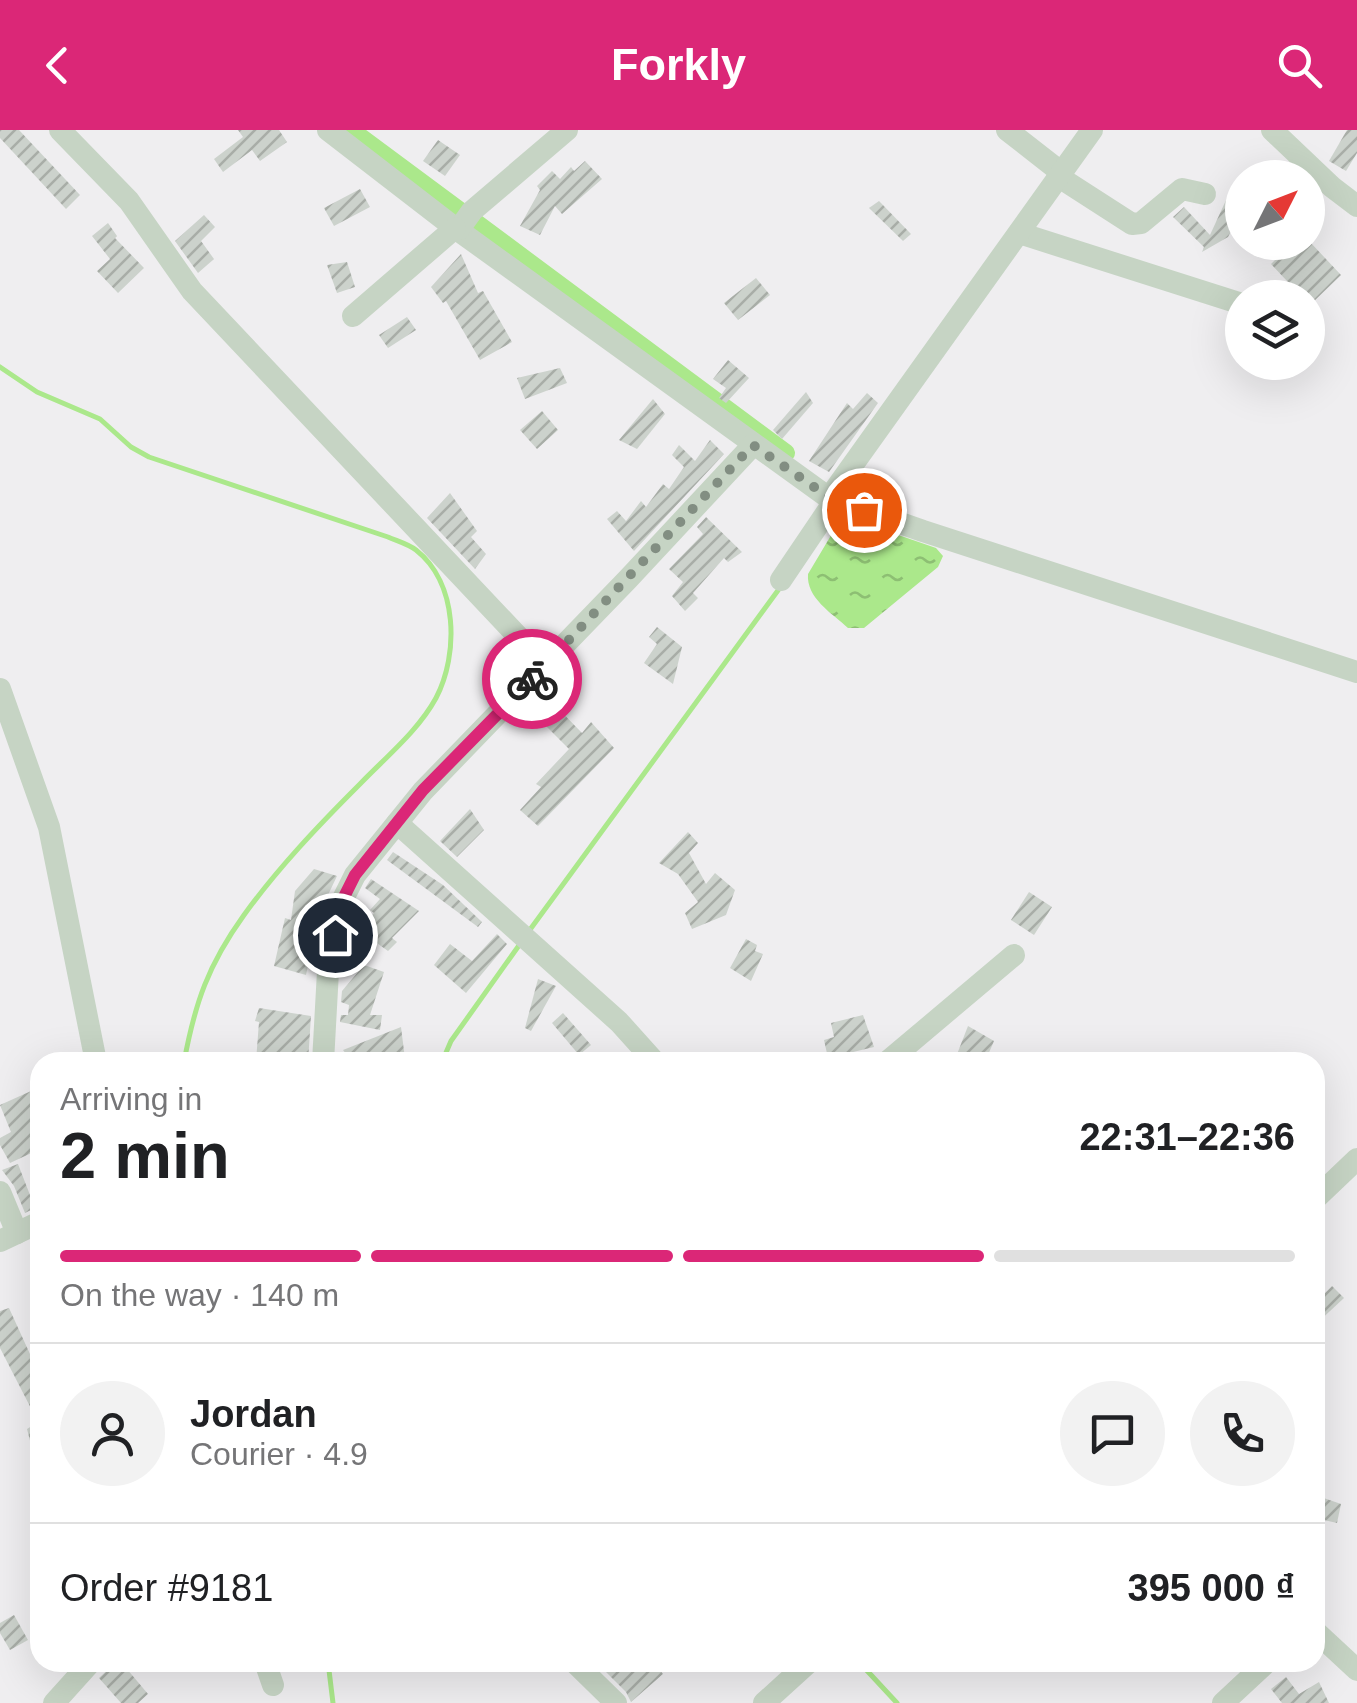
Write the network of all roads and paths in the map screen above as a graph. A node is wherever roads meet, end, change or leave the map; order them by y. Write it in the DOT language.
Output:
graph roads {
  1 [pos="60,130"];
  2 [pos="328,130"];
  3 [pos="1007,130"];
  4 [pos="1092,130"];
  5 [pos="1272,130"];
  6 [pos="552,134"];
  7 [pos="1061,175"];
  8 [pos="1204,194"];
  9 [pos="1357,206"];
  10 [pos="462,223"];
  11 [pos="1019,233"];
  12 [pos="1225,299"];
  13 [pos="352,316"];
  14 [pos="753,445"];
  15 [pos="832,499"];
  16 [pos="781,580"];
  17 [pos="545,665"];
  18 [pos="1357,672"];
  19 [pos="0,689"];
  20 [pos="396,823"];
  21 [pos="1014,956"];
  22 [pos="94,1052"];
  23 [pos="324,1052"];
  24 [pos="645,1052"];
  25 [pos="898,1052"];
  26 [pos="1352,1173"];
  27 [pos="0,1192"];
  28 [pos="1325,1192"];
  29 [pos="9,1237"];
  30 [pos="1325,1640"];
  31 [pos="1357,1670"];
  32 [pos="83,1672"];
  33 [pos="268,1672"];
  34 [pos="584,1672"];
  35 [pos="799,1672"];
  36 [pos="1256,1672"];
  37 [pos="273,1686"];
  38 [pos="54,1703"];
  39 [pos="616,1703"];
  40 [pos="764,1703"];
  41 [pos="1223,1703"];
  1 -- 17 [label="street"];
  2 -- 10 [label="street"];
  3 -- 7 [label="street"];
  4 -- 7 [label="street"];
  5 -- 9 [label="street"];
  6 -- 10 [label="street"];
  7 -- 8 [label="street"];
  7 -- 11 [label="street"];
  10 -- 13 [label="street"];
  10 -- 14 [label="street"];
  11 -- 12 [label="street"];
  11 -- 15 [label="street"];
  14 -- 15 [label="street"];
  14 -- 17 [label="street"];
  15 -- 16 [label="street"];
  15 -- 18 [label="street"];
  17 -- 20 [label="street"];
  19 -- 22 [label="street"];
  20 -- 23 [label="street"];
  20 -- 24 [label="street"];
  21 -- 25 [label="street"];
  26 -- 28 [label="street"];
  27 -- 29 [label="street"];
  30 -- 31 [label="street"];
  32 -- 38 [label="street"];
  33 -- 37 [label="street"];
  34 -- 39 [label="street"];
  35 -- 40 [label="street"];
  36 -- 41 [label="street"];
}
